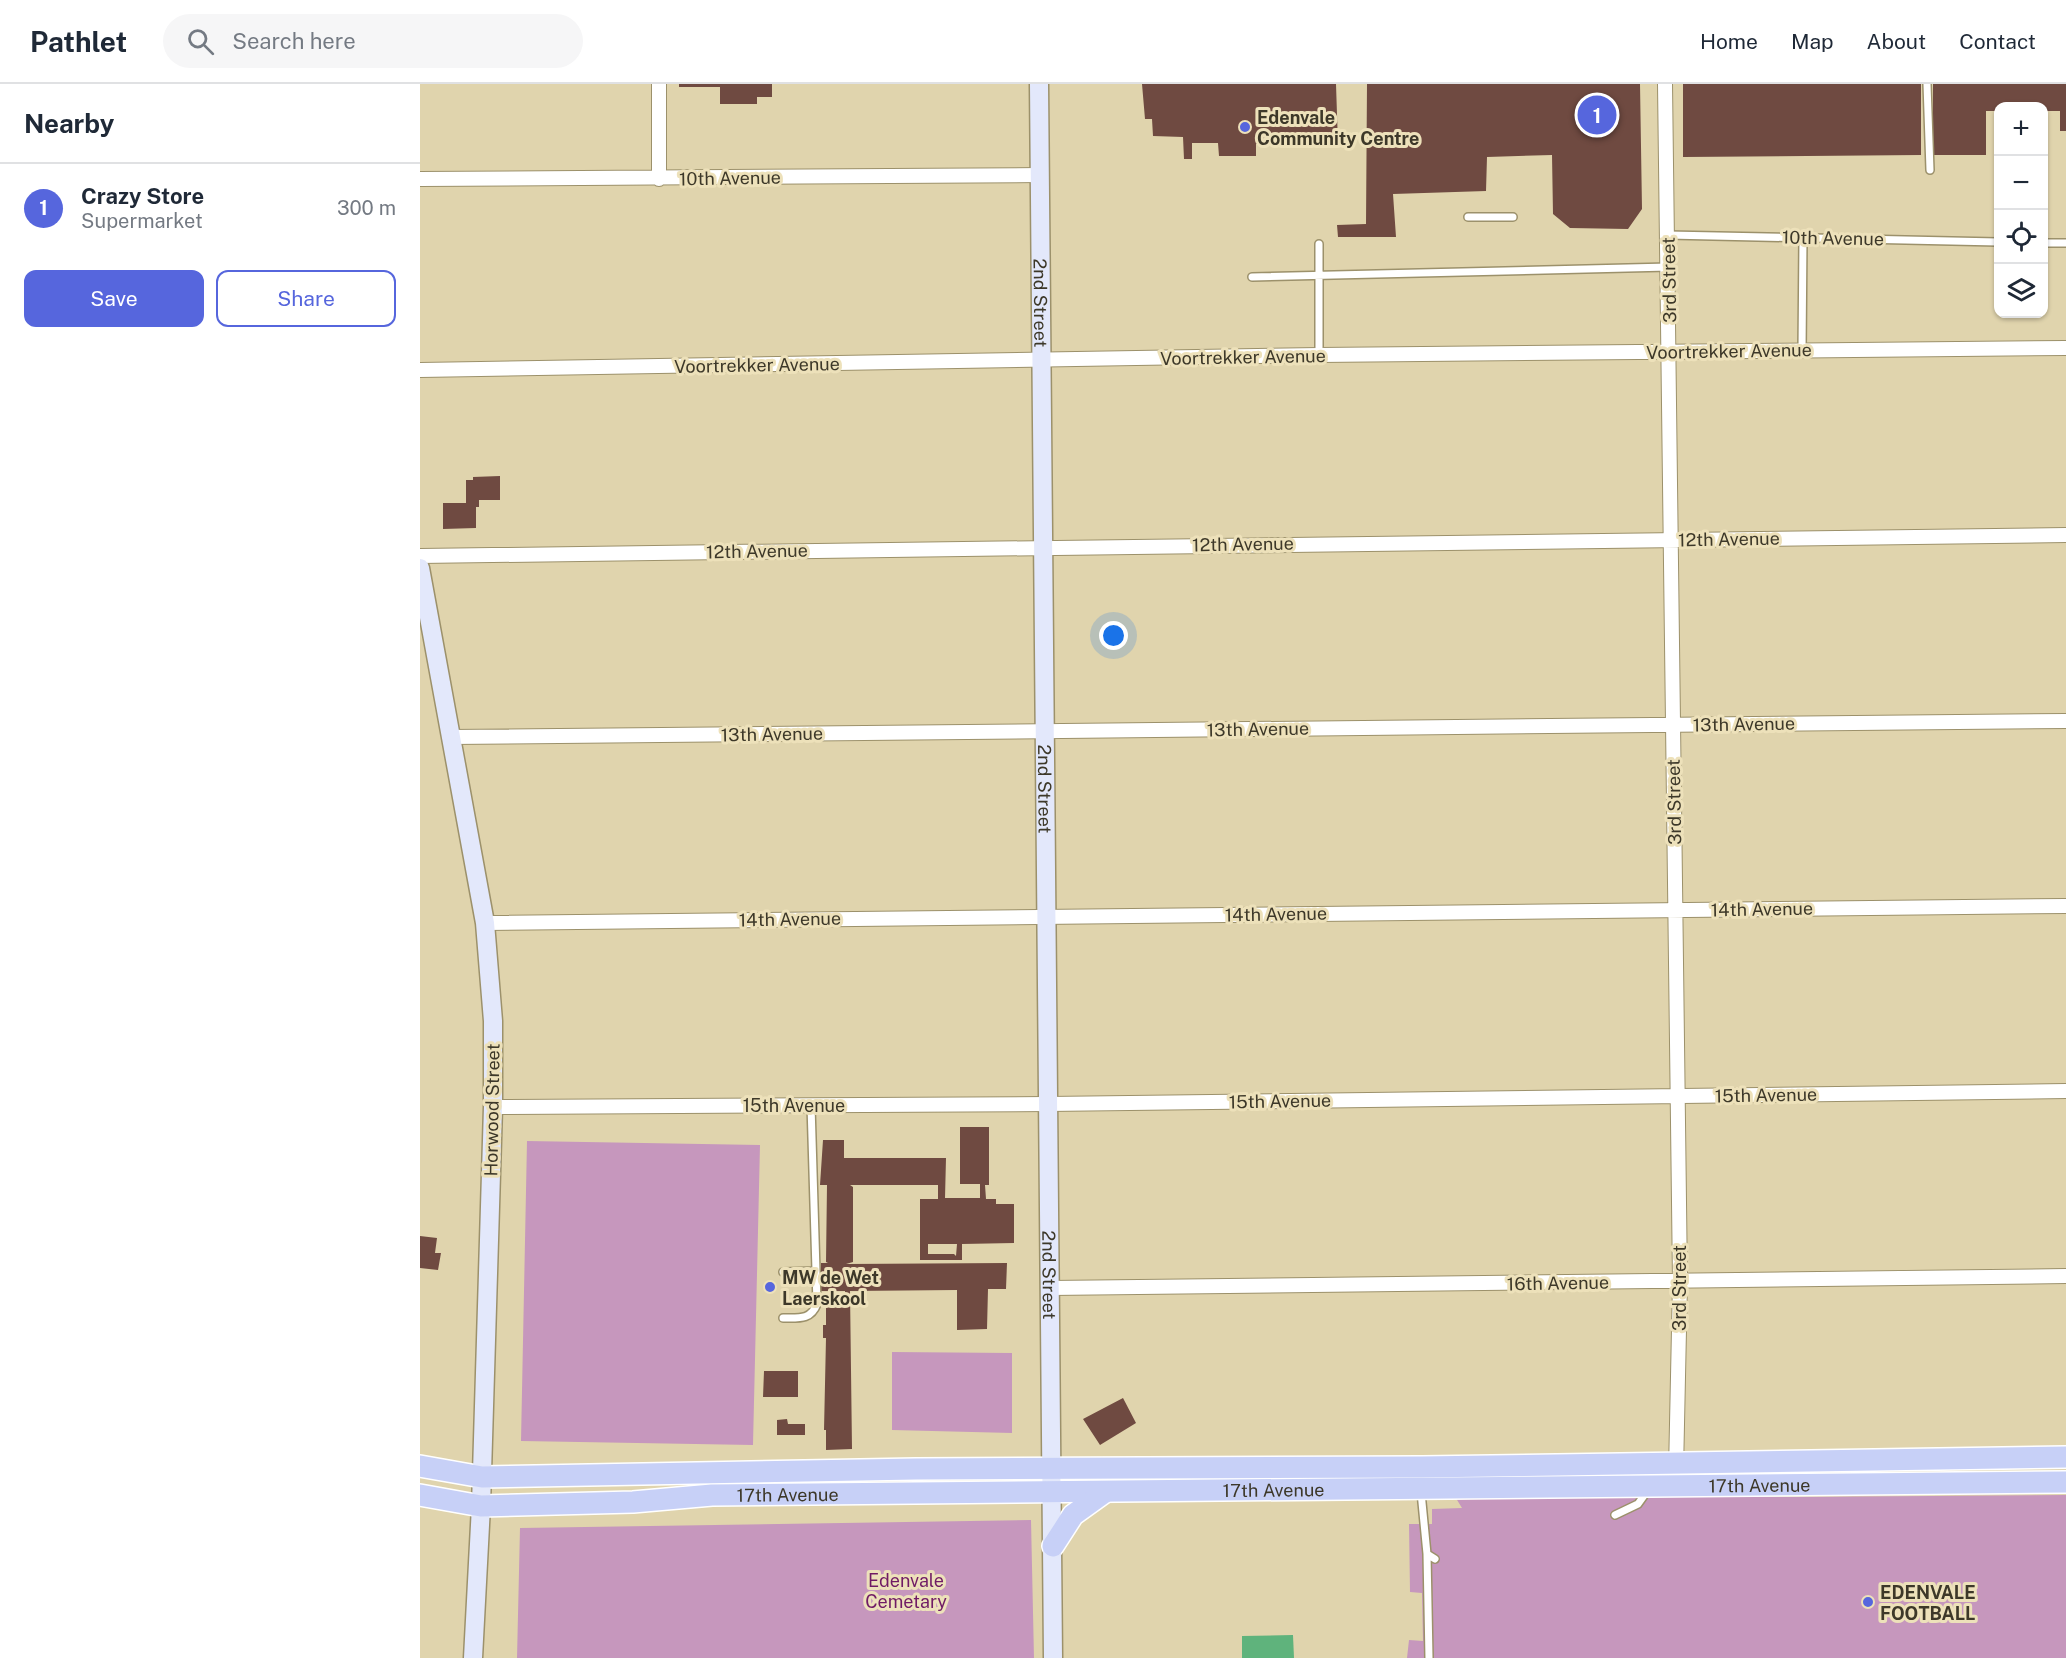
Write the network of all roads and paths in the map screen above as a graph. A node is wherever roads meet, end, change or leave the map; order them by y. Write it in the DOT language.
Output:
graph roads {
  1 [pos="659,84"];
  2 [pos="1039,84"];
  3 [pos="1665,84"];
  4 [pos="1927,84"];
  5 [pos="1930,170"];
  6 [pos="1040,175"];
  7 [pos="420,179"];
  8 [pos="659,179"];
  9 [pos="1468,217"];
  10 [pos="1513,217"];
  11 [pos="1668,235"];
  12 [pos="1803,238"];
  13 [pos="1994,243"];
  14 [pos="2048,243"];
  15 [pos="2066,243"];
  16 [pos="1319,244"];
  17 [pos="1669,267"];
  18 [pos="1320,274"];
  19 [pos="1252,277"];
  20 [pos="2066,348"];
  21 [pos="1802,351"];
  22 [pos="1670,352"];
  23 [pos="1319,355"];
  24 [pos="1041,360"];
  25 [pos="420,370"];
  26 [pos="2066,535"];
  27 [pos="1670,540"];
  28 [pos="1042,546"];
  29 [pos="420,556"];
  30 [pos="420,568"];
  31 [pos="2066,721"];
  32 [pos="1673,725"];
  33 [pos="1045,732"];
  34 [pos="450,737"];
  35 [pos="2066,906"];
  36 [pos="1676,910"];
  37 [pos="1047,917"];
  38 [pos="485,923"];
  39 [pos="2066,1091"];
  40 [pos="1678,1095"];
  41 [pos="1048,1104"];
  42 [pos="811,1105"];
  43 [pos="493,1107"];
  44 [pos="816,1271"];
  45 [pos="783,1272"];
  46 [pos="2066,1276"];
  47 [pos="1680,1282"];
  48 [pos="1050,1288"];
  49 [pos="783,1318"];
  50 [pos="2066,1457"];
  51 [pos="1677,1461"];
  52 [pos="420,1466"];
  53 [pos="1052,1469"];
  54 [pos="482,1477"];
  55 [pos="1421,1477"];
  56 [pos="2066,1482"];
  57 [pos="1675,1485"];
  58 [pos="1651,1486"];
  59 [pos="1105,1492"];
  60 [pos="1053,1493"];
  61 [pos="420,1495"];
  62 [pos="481,1506"];
  63 [pos="1615,1515"];
  64 [pos="1053,1546"];
  65 [pos="1427,1554"];
  66 [pos="1435,1559"];
  67 [pos="473,1658"];
  68 [pos="1053,1658"];
  69 [pos="1430,1658"];
  1 -- 8 [label="street"];
  2 -- 6 [label="main road, 2nd Street"];
  3 -- 11 [label="street, 3rd Street"];
  4 -- 5 [label="lane"];
  6 -- 8 [label="street, 10th Avenue"];
  6 -- 24 [label="main road, 2nd Street"];
  7 -- 8 [label="street, 10th Avenue"];
  9 -- 10 [label="lane"];
  11 -- 12 [label="lane, 10th Avenue"];
  11 -- 17 [label="street, 3rd Street"];
  12 -- 13 [label="lane, 10th Avenue"];
  12 -- 21 [label="lane"];
  14 -- 15 [label="lane"];
  16 -- 18 [label="lane"];
  17 -- 18 [label="lane"];
  17 -- 22 [label="street, 3rd Street"];
  18 -- 19 [label="lane"];
  18 -- 23 [label="lane"];
  20 -- 21 [label="street, Voortrekker Avenue"];
  21 -- 22 [label="street, Voortrekker Avenue"];
  22 -- 23 [label="street, Voortrekker Avenue"];
  22 -- 27 [label="street, 3rd Street"];
  23 -- 24 [label="street, Voortrekker Avenue"];
  24 -- 25 [label="street, Voortrekker Avenue"];
  24 -- 28 [label="main road, 2nd Street"];
  26 -- 27 [label="street, 12th Avenue"];
  27 -- 28 [label="street, 12th Avenue"];
  27 -- 32 [label="street, 3rd Street"];
  28 -- 29 [label="street, 12th Avenue"];
  28 -- 33 [label="main road, 2nd Street"];
  30 -- 34 [label="main road, Horwood Street"];
  31 -- 32 [label="street, 13th Avenue"];
  32 -- 33 [label="street, 13th Avenue"];
  32 -- 36 [label="street, 3rd Street"];
  33 -- 34 [label="street, 13th Avenue"];
  33 -- 37 [label="main road, 2nd Street"];
  34 -- 38 [label="main road, Horwood Street"];
  35 -- 36 [label="street, 14th Avenue"];
  36 -- 37 [label="street, 14th Avenue"];
  36 -- 40 [label="street, 3rd Street"];
  37 -- 38 [label="street, 14th Avenue"];
  37 -- 41 [label="main road, 2nd Street"];
  38 -- 43 [label="main road, Horwood Street"];
  39 -- 40 [label="street, 15th Avenue"];
  40 -- 41 [label="street, 15th Avenue"];
  40 -- 47 [label="street, 3rd Street"];
  41 -- 42 [label="street, 15th Avenue"];
  41 -- 48 [label="main road, 2nd Street"];
  42 -- 43 [label="street, 15th Avenue"];
  42 -- 44 [label="lane"];
  43 -- 54 [label="main road, Horwood Street"];
  44 -- 45 [label="lane"];
  44 -- 49 [label="lane"];
  46 -- 47 [label="street, 16th Avenue"];
  47 -- 48 [label="street, 16th Avenue"];
  47 -- 51 [label="street, 3rd Street"];
  48 -- 53 [label="main road, 2nd Street"];
  50 -- 51 [label="main road, 17th Avenue"];
  51 -- 55 [label="main road, 17th Avenue"];
  51 -- 57 [label="street, 3rd Street"];
  52 -- 54 [label="main road, 17th Avenue"];
  53 -- 54 [label="main road, 17th Avenue"];
  53 -- 55 [label="main road, 17th Avenue"];
  53 -- 60 [label="main road, 2nd Street"];
  54 -- 62 [label="main road, Horwood Street"];
  55 -- 58 [label="main road, 17th Avenue"];
  55 -- 59 [label="main road, 17th Avenue"];
  55 -- 65 [label="lane"];
  56 -- 57 [label="main road, 17th Avenue"];
  57 -- 58 [label="main road, 17th Avenue"];
  58 -- 63 [label="lane"];
  59 -- 60 [label="main road, 17th Avenue"];
  59 -- 64 [label="main road"];
  60 -- 62 [label="main road, 17th Avenue"];
  60 -- 64 [label="main road, 2nd Street"];
  61 -- 62 [label="main road, 17th Avenue"];
  62 -- 67 [label="main road, Horwood Street"];
  64 -- 68 [label="main road, 2nd Street"];
  65 -- 66 [label="lane"];
  65 -- 69 [label="lane"];
}
